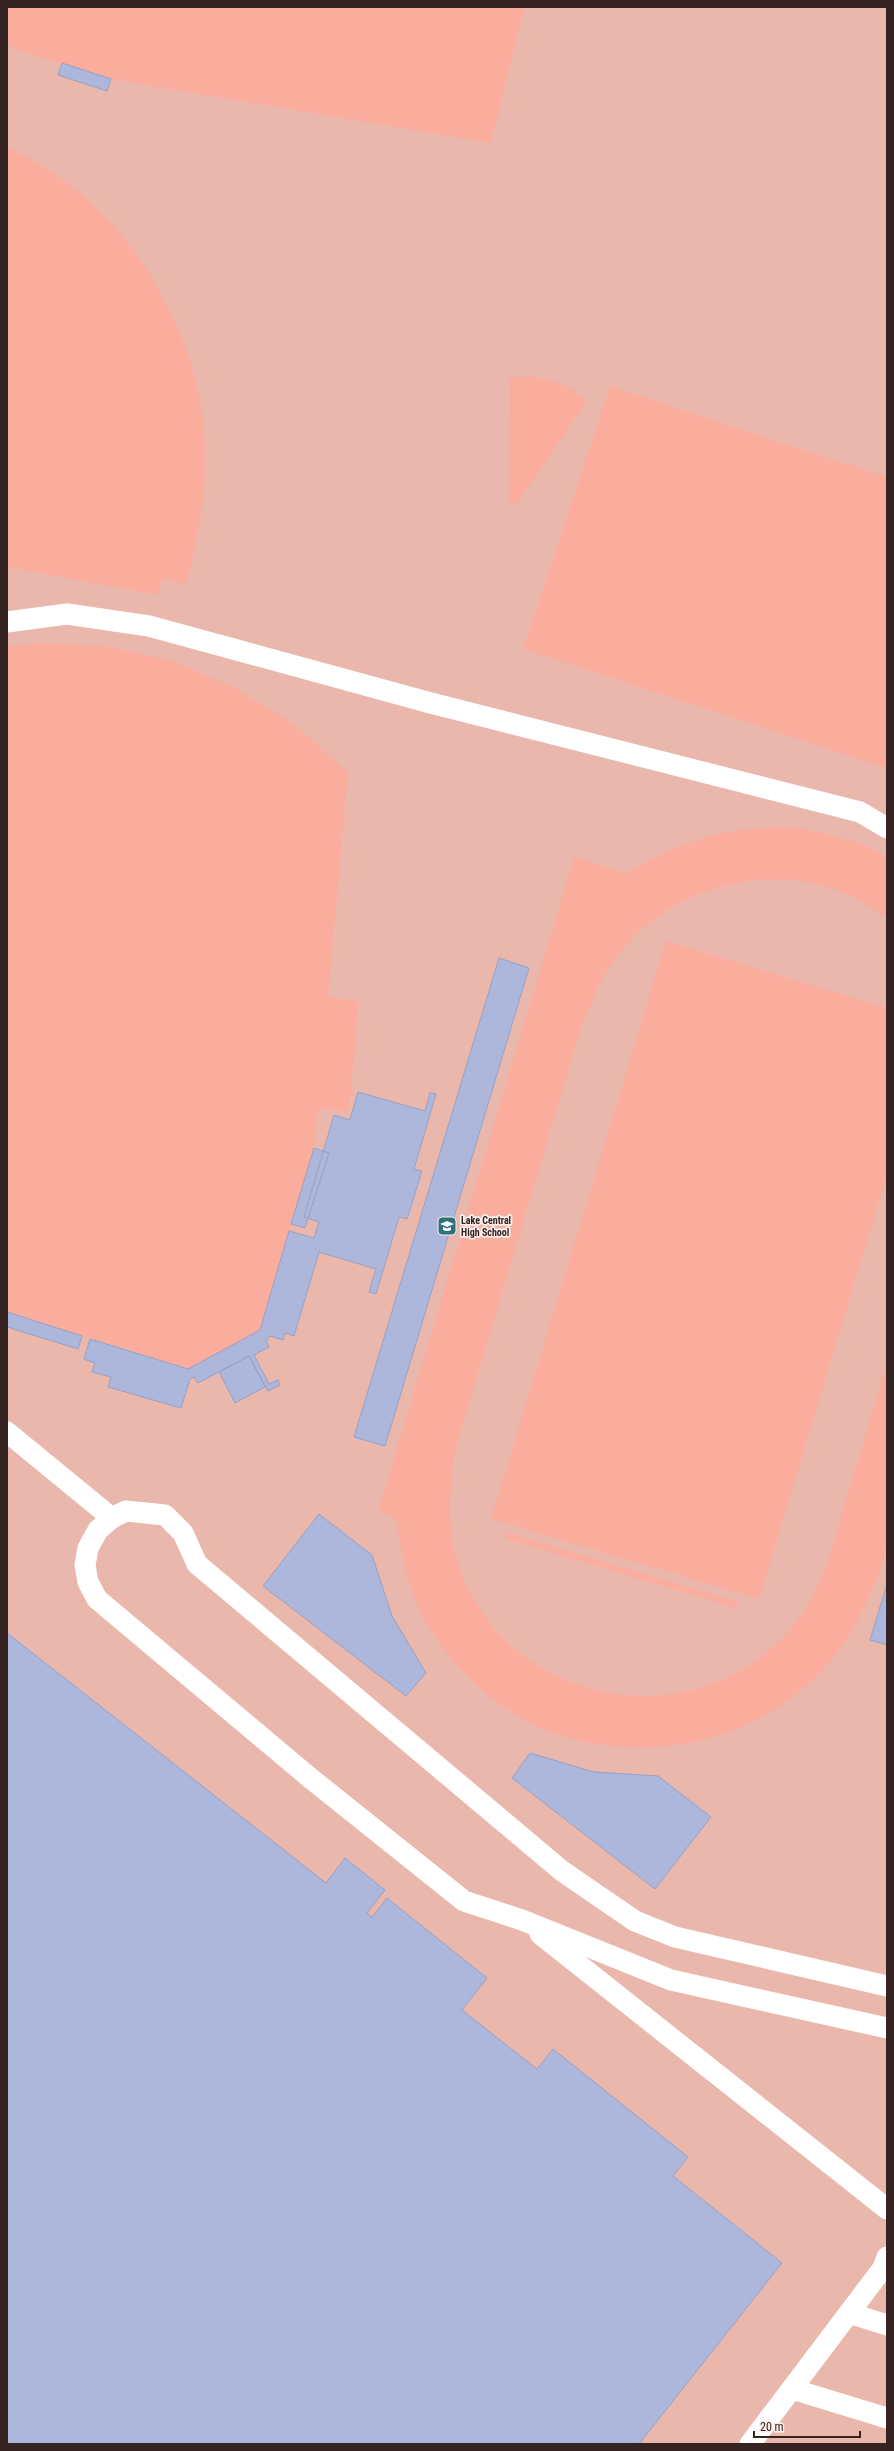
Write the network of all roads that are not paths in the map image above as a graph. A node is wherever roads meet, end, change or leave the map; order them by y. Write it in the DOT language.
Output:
graph roads {
  1 [pos="7,622"];
  2 [pos="887,828"];
  3 [pos="7,1432"];
  4 [pos="112,1518"];
  5 [pos="522,1920"];
  6 [pos="887,1986"];
  7 [pos="887,2028"];
  8 [pos="887,2209"];
  9 [pos="887,2257"];
  10 [pos="849,2313"];
  11 [pos="887,2325"];
  12 [pos="792,2389"];
  13 [pos="887,2418"];
  14 [pos="750,2444"];
  1 -- 2 [label="lane"];
  3 -- 4 [label="lane"];
  4 -- 5 [label="lane"];
  4 -- 6 [label="lane"];
  5 -- 7 [label="lane"];
  5 -- 8 [label="lane"];
  9 -- 10 [label="lane"];
  10 -- 11 [label="lane"];
  10 -- 12 [label="lane"];
  12 -- 13 [label="lane"];
  12 -- 14 [label="lane"];
}
